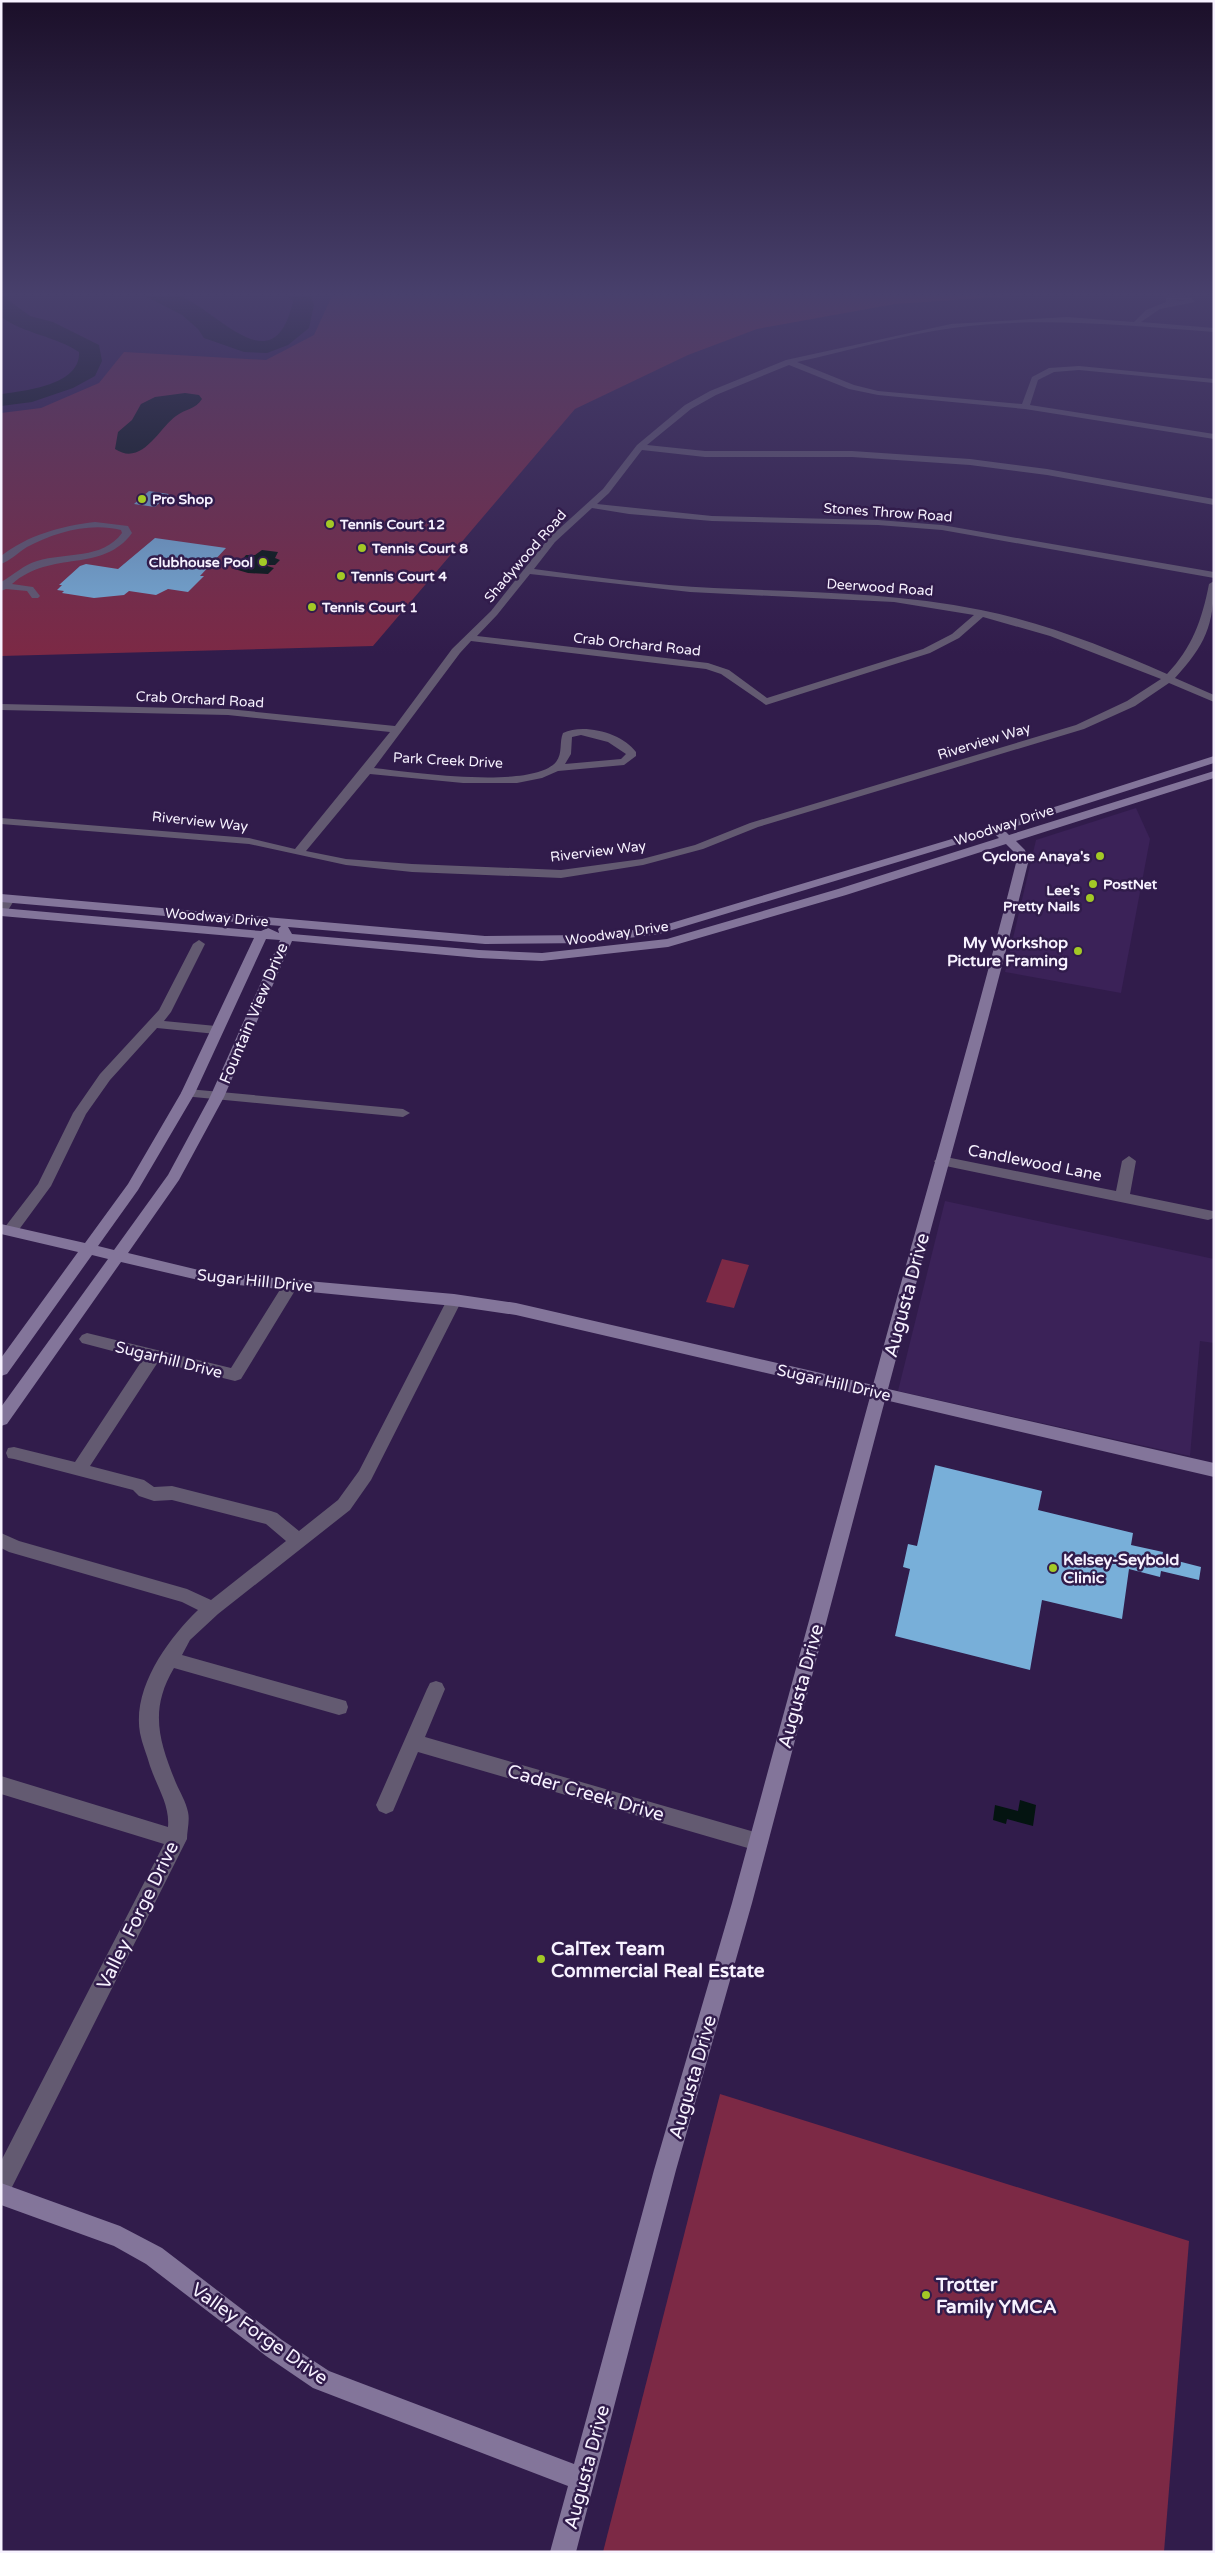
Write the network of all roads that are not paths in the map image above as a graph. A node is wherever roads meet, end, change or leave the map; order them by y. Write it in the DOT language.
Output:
graph roads {
  1 [pos="679,415"];
  2 [pos="1076,415"];
  3 [pos="1214,437"];
  4 [pos="640,447"];
  5 [pos="1214,502"];
  6 [pos="588,506"];
  7 [pos="1,562"];
  8 [pos="528,572"];
  9 [pos="1214,575"];
  10 [pos="1214,584"];
  11 [pos="2,586"];
  12 [pos="34,596"];
  13 [pos="981,613"];
  14 [pos="470,638"];
  15 [pos="1169,679"];
  16 [pos="1214,699"];
  17 [pos="1,707"];
  18 [pos="396,728"];
  19 [pos="1214,759"];
  20 [pos="556,768"];
  21 [pos="367,770"];
  22 [pos="1214,774"];
  23 [pos="1135,784"];
  24 [pos="1148,794"];
  25 [pos="1,821"];
  26 [pos="1002,834"];
  27 [pos="298,853"];
  28 [pos="830,879"];
  29 [pos="842,892"];
  30 [pos="5,898"];
  31 [pos="1,912"];
  32 [pos="283,923"];
  33 [pos="261,936"];
  34 [pos="287,938"];
  35 [pos="485,940"];
  36 [pos="199,944"];
  37 [pos="479,954"];
  38 [pos="155,1024"];
  39 [pos="216,1030"];
  40 [pos="188,1093"];
  41 [pos="217,1097"];
  42 [pos="402,1113"];
  43 [pos="942,1161"];
  44 [pos="1129,1161"];
  45 [pos="1122,1198"];
  46 [pos="1208,1215"];
  47 [pos="6,1230"];
  48 [pos="88,1249"];
  49 [pos="119,1256"];
  50 [pos="290,1284"];
  51 [pos="454,1300"];
  52 [pos="87,1338"];
  53 [pos="154,1355"];
  54 [pos="1,1370"];
  55 [pos="881,1393"];
  56 [pos="1,1420"];
  57 [pos="14,1453"];
  58 [pos="79,1469"];
  59 [pos="1214,1470"];
  60 [pos="299,1542"];
  61 [pos="6,1546"];
  62 [pos="212,1609"];
  63 [pos="168,1659"];
  64 [pos="436,1689"];
  65 [pos="339,1707"];
  66 [pos="414,1742"];
  67 [pos="1,1785"];
  68 [pos="386,1805"];
  69 [pos="177,1839"];
  70 [pos="758,1842"];
  71 [pos="1,2185"];
  72 [pos="1,2194"];
  73 [pos="583,2479"];
  74 [pos="562,2552"];
  1 -- 4 [label="street, Shadywood Road"];
  2 -- 3 [label="street"];
  4 -- 5 [label="street"];
  4 -- 6 [label="street, Shadywood Road"];
  6 -- 8 [label="street, Shadywood Road"];
  6 -- 9 [label="street, Stones Throw Road"];
  7 -- 11 [label="street"];
  8 -- 13 [label="street, Deerwood Road"];
  8 -- 14 [label="street, Shadywood Road"];
  10 -- 15 [label="street, Riverview Way"];
  11 -- 12 [label="street"];
  13 -- 14 [label="street, Crab Orchard Road"];
  13 -- 15 [label="street, Deerwood Road"];
  14 -- 18 [label="street, Shadywood Road"];
  15 -- 16 [label="street, Deerwood Road"];
  15 -- 27 [label="street, Riverview Way"];
  17 -- 18 [label="street, Crab Orchard Road"];
  18 -- 21 [label="street, Shadywood Road"];
  19 -- 23 [label="main road, Woodway Drive"];
  20 -- 20 [label="street, Park Creek Drive"];
  20 -- 21 [label="street, Park Creek Drive"];
  21 -- 27 [label="street, Shadywood Road"];
  22 -- 24 [label="main road, Woodway Drive"];
  23 -- 24 [label="main road"];
  23 -- 26 [label="main road, Woodway Drive"];
  24 -- 26 [label="main road, Woodway Drive"];
  25 -- 27 [label="street, Riverview Way"];
  26 -- 28 [label="main road, Woodway Drive"];
  26 -- 29 [label="main road, Woodway Drive"];
  26 -- 43 [label="main road, Augusta Drive"];
  28 -- 29 [label="main road"];
  28 -- 35 [label="main road, Woodway Drive"];
  29 -- 37 [label="main road, Woodway Drive"];
  30 -- 31 [label="street"];
  30 -- 32 [label="main road, Woodway Drive"];
  31 -- 33 [label="main road, Woodway Drive"];
  32 -- 33 [label="main road, Fountain View Drive"];
  32 -- 34 [label="main road, Fountain View Drive"];
  32 -- 35 [label="main road, Woodway Drive"];
  33 -- 34 [label="main road, Woodway Drive"];
  33 -- 39 [label="main road, Fountain View Drive"];
  34 -- 37 [label="main road, Woodway Drive"];
  34 -- 41 [label="main road, Fountain View Drive"];
  35 -- 37 [label="main road"];
  36 -- 38 [label="street"];
  38 -- 39 [label="street"];
  38 -- 47 [label="street"];
  39 -- 40 [label="main road, Fountain View Drive"];
  40 -- 41 [label="street"];
  40 -- 48 [label="main road, Fountain View Drive"];
  41 -- 42 [label="street"];
  41 -- 49 [label="main road, Fountain View Drive"];
  43 -- 45 [label="street, Candlewood Lane"];
  43 -- 55 [label="main road, Augusta Drive"];
  44 -- 45 [label="street, Candlewood Lane"];
  45 -- 46 [label="street, Candlewood Lane"];
  47 -- 48 [label="main road, Sugar Hill Drive"];
  48 -- 49 [label="main road, Sugar Hill Drive"];
  48 -- 54 [label="main road, Fountain View Drive"];
  49 -- 50 [label="main road, Sugar Hill Drive"];
  49 -- 56 [label="main road, Fountain View Drive"];
  50 -- 51 [label="main road, Sugar Hill Drive"];
  50 -- 53 [label="street, Sugarhill Drive"];
  51 -- 55 [label="main road, Sugar Hill Drive"];
  51 -- 60 [label="street"];
  52 -- 53 [label="street, Sugarhill Drive"];
  53 -- 58 [label="street"];
  55 -- 59 [label="main road, Sugar Hill Drive"];
  55 -- 70 [label="main road, Augusta Drive"];
  57 -- 58 [label="street"];
  58 -- 60 [label="street"];
  60 -- 62 [label="street, Valley Forge Drive"];
  61 -- 62 [label="street"];
  62 -- 63 [label="street, Valley Forge Drive"];
  63 -- 65 [label="street"];
  63 -- 69 [label="street, Valley Forge Drive"];
  64 -- 66 [label="street"];
  66 -- 68 [label="street"];
  66 -- 70 [label="street, Cader Creek Drive"];
  67 -- 69 [label="street"];
  69 -- 71 [label="street, Valley Forge Drive"];
  70 -- 73 [label="main road, Augusta Drive"];
  72 -- 73 [label="main road, Valley Forge Drive"];
  73 -- 74 [label="main road, Augusta Drive"];
}
